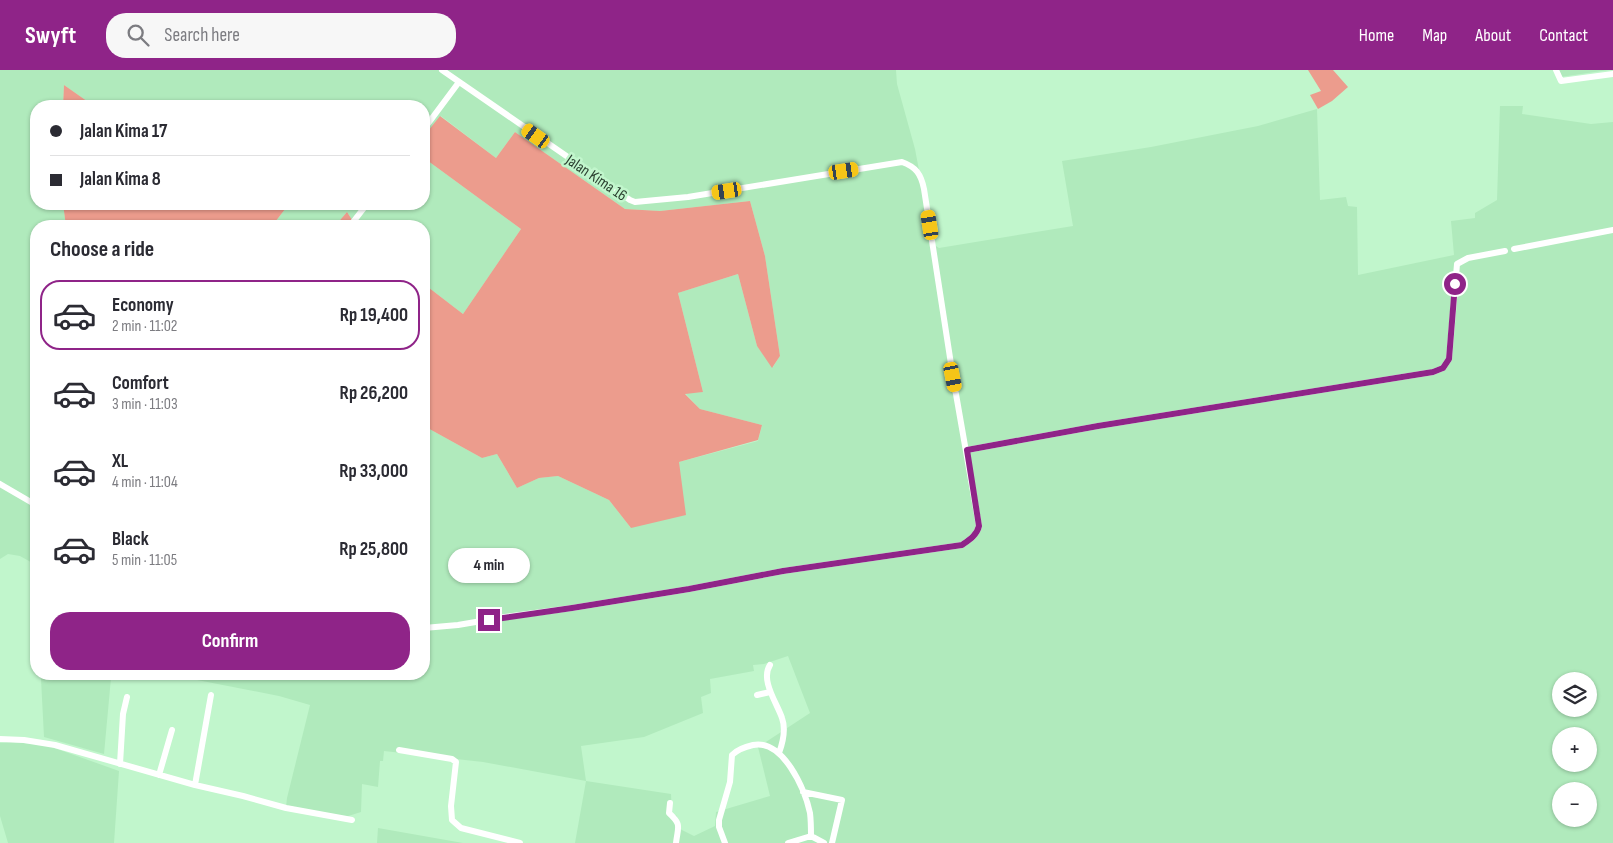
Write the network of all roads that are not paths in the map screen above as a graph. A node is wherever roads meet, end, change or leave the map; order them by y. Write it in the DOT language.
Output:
graph roads {
  1 [pos="442,70"];
  2 [pos="1556,70"];
  3 [pos="1613,74"];
  4 [pos="459,82"];
  5 [pos="430,121"];
  6 [pos="362,210"];
  7 [pos="355,220"];
  8 [pos="1613,230"];
  9 [pos="1514,249"];
  10 [pos="1505,251"];
  11 [pos="967,450"];
  12 [pos="0,484"];
  13 [pos="30,502"];
  14 [pos="430,627"];
  15 [pos="770,665"];
  16 [pos="770,692"];
  17 [pos="211,695"];
  18 [pos="757,695"];
  19 [pos="128,697"];
  20 [pos="172,730"];
  21 [pos="0,739"];
  22 [pos="399,750"];
  23 [pos="779,753"];
  24 [pos="120,764"];
  25 [pos="160,775"];
  26 [pos="195,785"];
  27 [pos="803,792"];
  28 [pos="670,803"];
  29 [pos="352,820"];
  30 [pos="811,836"];
  31 [pos="520,843"];
  32 [pos="676,843"];
  33 [pos="725,843"];
  34 [pos="788,843"];
  35 [pos="824,843"];
  36 [pos="832,843"];
  1 -- 4 [label="street, Jalan Kima 16"];
  2 -- 3 [label="street"];
  4 -- 5 [label="street"];
  4 -- 11 [label="street, Jalan Kima 16"];
  6 -- 7 [label="street"];
  8 -- 9 [label="street"];
  10 -- 11 [label="street"];
  11 -- 14 [label="street, Jalan Kima 16"];
  12 -- 13 [label="street"];
  15 -- 16 [label="street"];
  16 -- 18 [label="street"];
  16 -- 23 [label="street"];
  17 -- 26 [label="street"];
  19 -- 24 [label="street"];
  20 -- 25 [label="street"];
  21 -- 24 [label="street"];
  22 -- 31 [label="street"];
  23 -- 27 [label="street"];
  23 -- 33 [label="street"];
  24 -- 25 [label="street"];
  25 -- 26 [label="street"];
  26 -- 29 [label="street"];
  27 -- 30 [label="street"];
  27 -- 36 [label="street"];
  28 -- 32 [label="street"];
  30 -- 34 [label="street"];
  30 -- 35 [label="street"];
}
